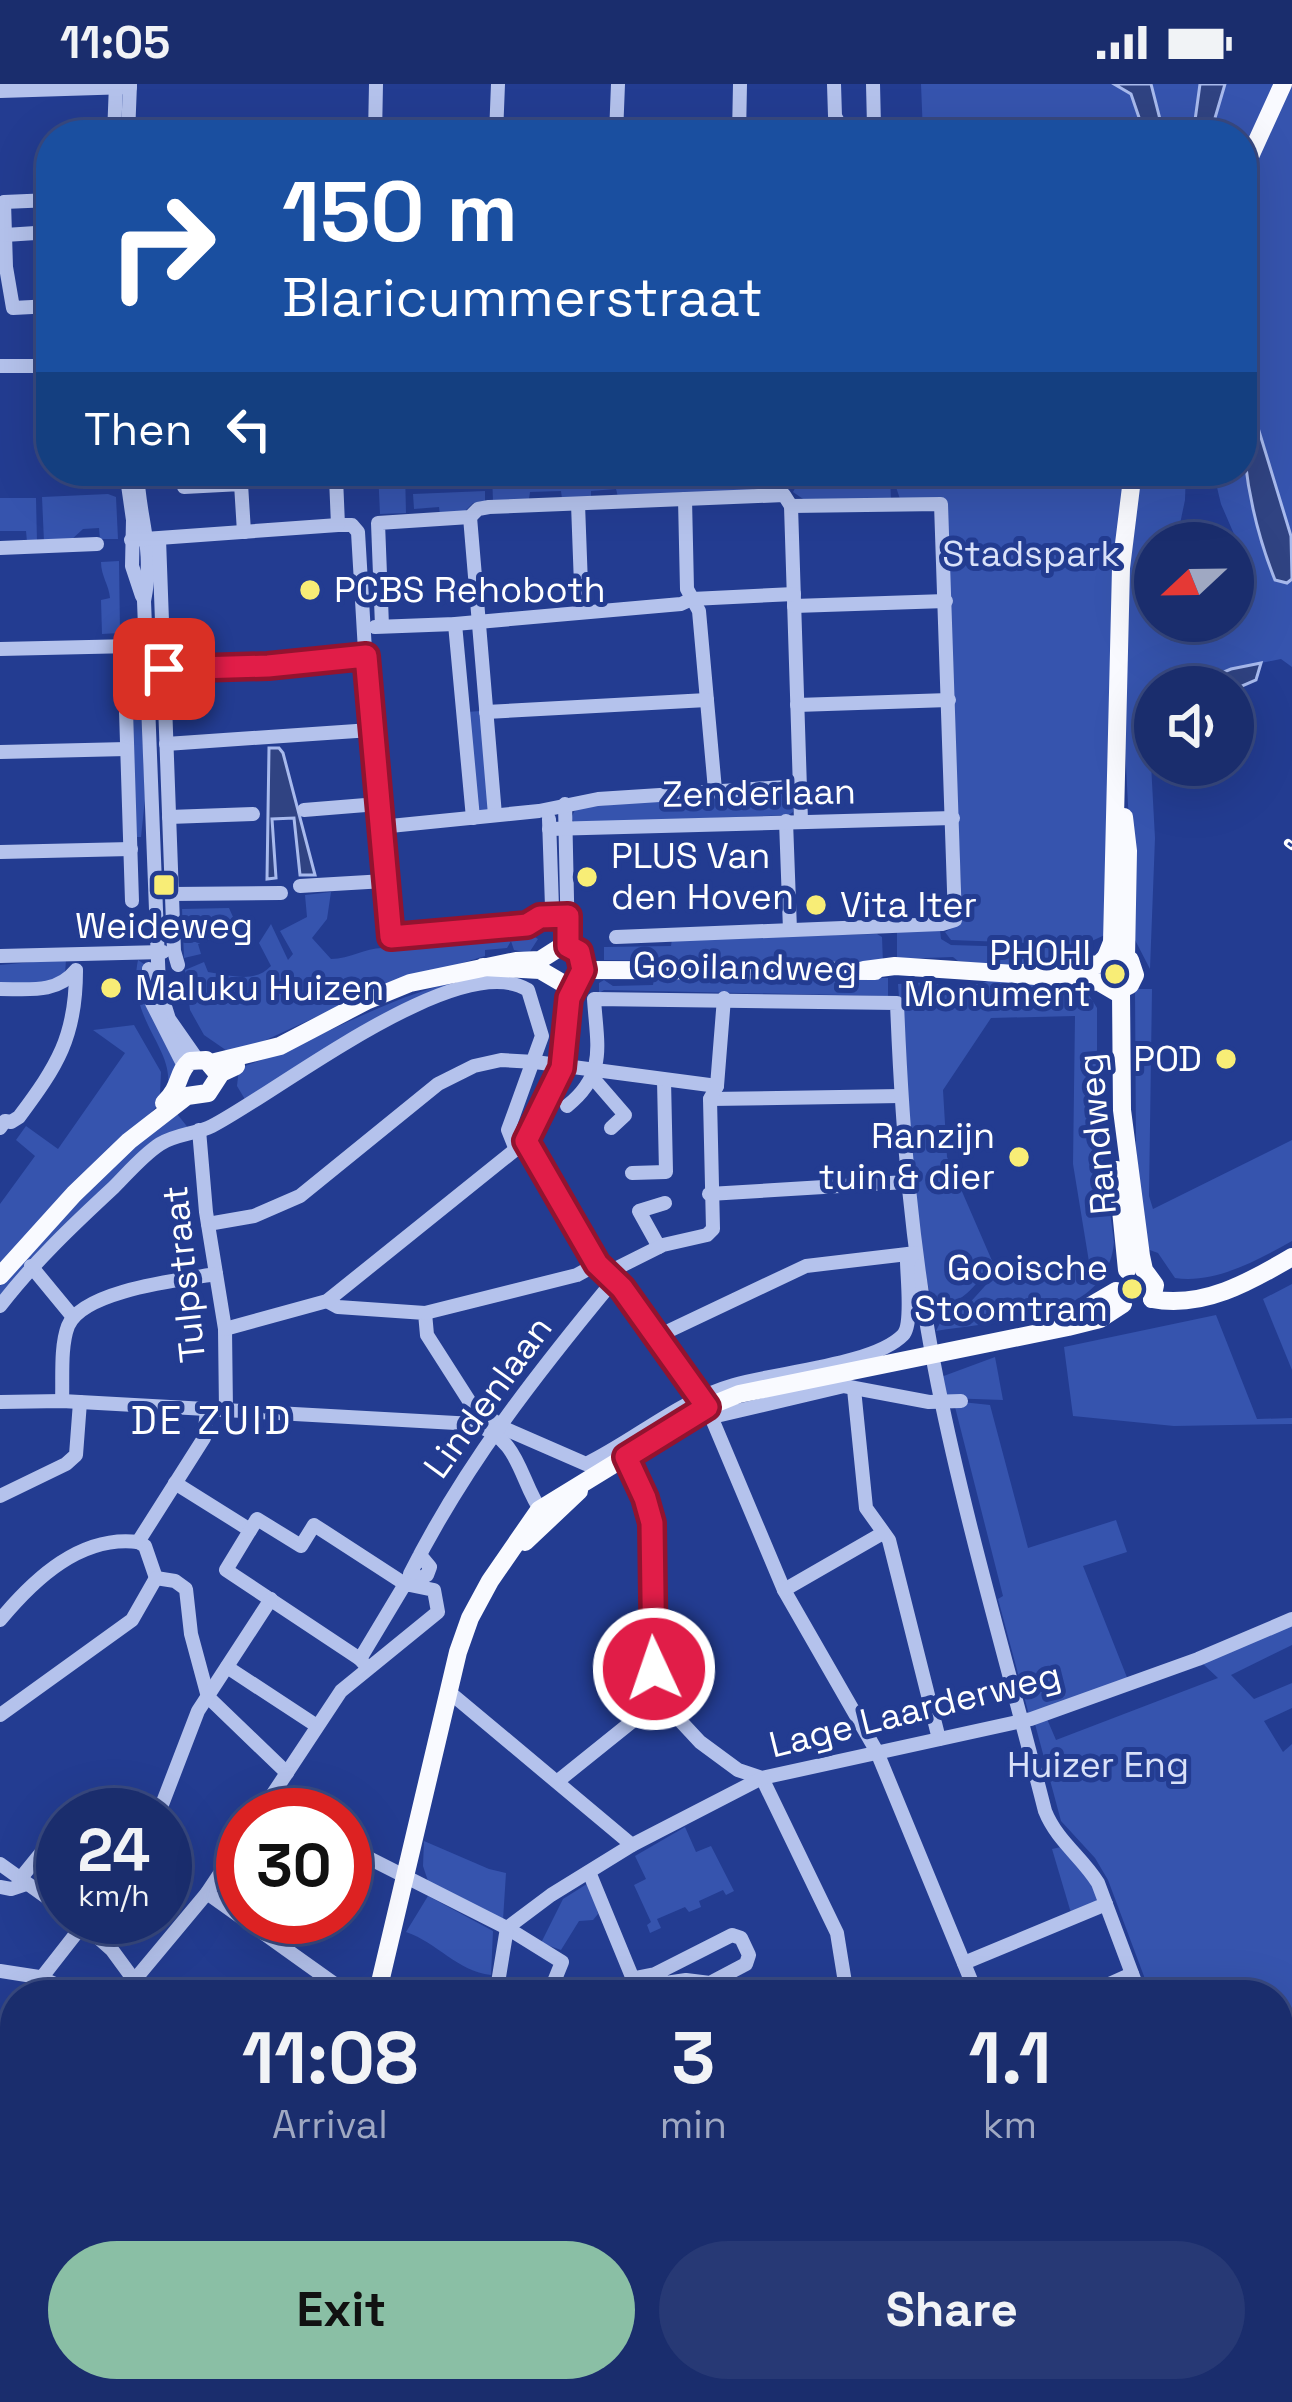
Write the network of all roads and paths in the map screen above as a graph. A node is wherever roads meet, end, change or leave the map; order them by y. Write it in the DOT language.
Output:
graph roads {
  1 [pos="376,84"];
  2 [pos="497,84"];
  3 [pos="618,84"];
  4 [pos="740,84"];
  5 [pos="834,84"];
  6 [pos="873,84"];
  7 [pos="1282,84"];
  8 [pos="123,86"];
  9 [pos="0,91"];
  10 [pos="117,120"];
  11 [pos="126,120"];
  12 [pos="375,120"];
  13 [pos="496,120"];
  14 [pos="617,120"];
  15 [pos="739,120"];
  16 [pos="837,120"];
  17 [pos="874,120"];
  18 [pos="1257,140"];
  19 [pos="36,201"];
  20 [pos="36,233"];
  21 [pos="5,235"];
  22 [pos="3,268"];
  23 [pos="36,307"];
  24 [pos="0,366"];
  25 [pos="36,366"];
  26 [pos="128,486"];
  27 [pos="138,486"];
  28 [pos="203,486"];
  29 [pos="241,486"];
  30 [pos="336,486"];
  31 [pos="1131,486"];
  32 [pos="184,487"];
  33 [pos="685,499"];
  34 [pos="578,504"];
  35 [pos="791,506"];
  36 [pos="470,517"];
  37 [pos="338,525"];
  38 [pos="244,532"];
  39 [pos="154,539"];
  40 [pos="131,540"];
  41 [pos="97,544"];
  42 [pos="0,548"];
  43 [pos="692,599"];
  44 [pos="794,600"];
  45 [pos="144,601"];
  46 [pos="946,602"];
  47 [pos="583,612"];
  48 [pos="478,622"];
  49 [pos="455,624"];
  50 [pos="382,626"];
  51 [pos="364,628"];
  52 [pos="124,646"];
  53 [pos="146,646"];
  54 [pos="0,650"];
  55 [pos="366,656"];
  56 [pos="164,669"];
  57 [pos="707,700"];
  58 [pos="950,700"];
  59 [pos="797,705"];
  60 [pos="486,712"];
  61 [pos="371,730"];
  62 [pos="166,744"];
  63 [pos="128,749"];
  64 [pos="0,752"];
  65 [pos="800,786"];
  66 [pos="715,790"];
  67 [pos="378,804"];
  68 [pos="565,804"];
  69 [pos="549,808"];
  70 [pos="304,810"];
  71 [pos="253,814"];
  72 [pos="495,815"];
  73 [pos="169,817"];
  74 [pos="472,818"];
  75 [pos="953,818"];
  76 [pos="794,821"];
  77 [pos="380,827"];
  78 [pos="567,828"];
  79 [pos="550,829"];
  80 [pos="131,849"];
  81 [pos="0,852"];
  82 [pos="386,881"];
  83 [pos="301,888"];
  84 [pos="279,891"];
  85 [pos="172,894"];
  86 [pos="132,901"];
  87 [pos="561,917"];
  88 [pos="790,930"];
  89 [pos="616,937"];
  90 [pos="84,955"];
  91 [pos="164,955"];
  92 [pos="0,956"];
  93 [pos="565,965"];
  94 [pos="76,971"];
  95 [pos="1110,974"];
  96 [pos="0,989"];
  97 [pos="724,998"];
  98 [pos="535,1062"];
  99 [pos="562,1068"];
  100 [pos="197,1074"];
  101 [pos="594,1075"];
  102 [pos="664,1080"];
  103 [pos="714,1093"];
  104 [pos="901,1096"];
  105 [pos="567,1106"];
  106 [pos="2,1122"];
  107 [pos="611,1128"];
  108 [pos="199,1130"];
  109 [pos="521,1146"];
  110 [pos="632,1173"];
  111 [pos="906,1182"];
  112 [pos="710,1194"];
  113 [pos="664,1203"];
  114 [pos="208,1224"];
  115 [pos="659,1247"];
  116 [pos="916,1253"];
  117 [pos="1292,1257"];
  118 [pos="31,1266"];
  119 [pos="606,1272"];
  120 [pos="216,1274"];
  121 [pos="0,1276"];
  122 [pos="1144,1281"];
  123 [pos="1120,1297"];
  124 [pos="327,1301"];
  125 [pos="0,1306"];
  126 [pos="425,1313"];
  127 [pos="73,1317"];
  128 [pos="225,1329"];
  129 [pos="658,1336"];
  130 [pos="934,1357"];
  131 [pos="854,1390"];
  132 [pos="62,1401"];
  133 [pos="961,1401"];
  134 [pos="0,1402"];
  135 [pos="80,1402"];
  136 [pos="941,1402"];
  137 [pos="707,1407"];
  138 [pos="207,1410"];
  139 [pos="226,1411"];
  140 [pos="494,1432"];
  141 [pos="626,1457"];
  142 [pos="586,1473"];
  143 [pos="175,1484"];
  144 [pos="0,1496"];
  145 [pos="547,1513"];
  146 [pos="250,1530"];
  147 [pos="883,1533"];
  148 [pos="139,1542"];
  149 [pos="420,1555"];
  150 [pos="156,1578"];
  151 [pos="405,1584"];
  152 [pos="784,1590"];
  153 [pos="271,1599"];
  154 [pos="438,1612"];
  155 [pos="470,1618"];
  156 [pos="1292,1619"];
  157 [pos="0,1620"];
  158 [pos="363,1663"];
  159 [pos="223,1674"];
  160 [pos="202,1677"];
  161 [pos="448,1691"];
  162 [pos="208,1697"];
  163 [pos="660,1700"];
  164 [pos="0,1715"];
  165 [pos="1022,1721"];
  166 [pos="317,1726"];
  167 [pos="939,1739"];
  168 [pos="877,1752"];
  169 [pos="287,1773"];
  170 [pos="762,1778"];
  171 [pos="558,1781"];
  172 [pos="167,1788"];
  173 [pos="277,1788"];
  174 [pos="632,1845"];
  175 [pos="372,1860"];
  176 [pos="0,1864"];
  177 [pos="36,1864"];
  178 [pos="589,1872"];
  179 [pos="404,1876"];
  180 [pos="216,1880"];
  181 [pos="23,1882"];
  182 [pos="0,1887"];
  183 [pos="36,1891"];
  184 [pos="207,1893"];
  185 [pos="1106,1904"];
  186 [pos="507,1928"];
  187 [pos="63,1944"];
  188 [pos="106,1944"];
  189 [pos="964,1963"];
  190 [pos="0,1971"];
  191 [pos="1132,1974"];
  192 [pos="39,1977"];
  193 [pos="635,1978"];
  194 [pos="657,1979"];
  195 [pos="37,1980"];
  196 [pos="46,1980"];
  197 [pos="133,1980"];
  198 [pos="135,1980"];
  199 [pos="329,1980"];
  200 [pos="380,1980"];
  201 [pos="498,1980"];
  202 [pos="555,1980"];
  203 [pos="686,1980"];
  204 [pos="716,1980"];
  205 [pos="846,1980"];
  206 [pos="971,1980"];
  207 [pos="1119,1980"];
  208 [pos="1134,1980"];
  1 -- 12 [label="street"];
  2 -- 13 [label="street"];
  3 -- 14 [label="street"];
  4 -- 15 [label="street"];
  5 -- 16 [label="street"];
  6 -- 17 [label="street"];
  7 -- 18 [label="main road"];
  8 -- 9 [label="street"];
  8 -- 10 [label="street"];
  8 -- 11 [label="street"];
  19 -- 21 [label="street"];
  20 -- 21 [label="street"];
  21 -- 22 [label="street"];
  22 -- 23 [label="street"];
  24 -- 25 [label="street"];
  26 -- 40 [label="street"];
  27 -- 39 [label="street"];
  28 -- 32 [label="street"];
  29 -- 38 [label="street"];
  30 -- 37 [label="street"];
  31 -- 95 [label="main road, Randweg"];
  33 -- 34 [label="street"];
  33 -- 35 [label="street"];
  33 -- 43 [label="street"];
  34 -- 36 [label="street"];
  34 -- 47 [label="street"];
  35 -- 44 [label="street"];
  35 -- 46 [label="street"];
  36 -- 48 [label="street"];
  36 -- 50 [label="street"];
  37 -- 38 [label="street"];
  37 -- 51 [label="street"];
  38 -- 39 [label="street"];
  39 -- 40 [label="street"];
  39 -- 45 [label="street"];
  39 -- 56 [label="street"];
  40 -- 45 [label="street"];
  41 -- 42 [label="street"];
  43 -- 44 [label="street"];
  43 -- 47 [label="street"];
  43 -- 57 [label="street"];
  44 -- 46 [label="street"];
  44 -- 59 [label="street"];
  45 -- 53 [label="street"];
  46 -- 58 [label="street"];
  47 -- 48 [label="street"];
  48 -- 49 [label="street"];
  48 -- 60 [label="street"];
  49 -- 50 [label="street"];
  49 -- 74 [label="street"];
  50 -- 51 [label="street"];
  51 -- 55 [label="street"];
  52 -- 53 [label="street"];
  52 -- 54 [label="street"];
  52 -- 63 [label="street"];
  53 -- 91 [label="street"];
  55 -- 56 [label="street"];
  55 -- 61 [label="street"];
  56 -- 62 [label="street"];
  57 -- 60 [label="street"];
  57 -- 66 [label="street"];
  58 -- 59 [label="street"];
  58 -- 75 [label="street"];
  59 -- 65 [label="street"];
  60 -- 72 [label="street"];
  61 -- 62 [label="street"];
  61 -- 67 [label="street"];
  62 -- 73 [label="street"];
  63 -- 64 [label="street"];
  63 -- 80 [label="street"];
  65 -- 66 [label="street, Zenderlaan"];
  65 -- 76 [label="street"];
  66 -- 68 [label="street, Zenderlaan"];
  67 -- 70 [label="street"];
  67 -- 77 [label="street"];
  68 -- 69 [label="street, Zenderlaan"];
  68 -- 78 [label="street"];
  69 -- 72 [label="street"];
  69 -- 79 [label="street"];
  71 -- 73 [label="street"];
  72 -- 74 [label="street"];
  73 -- 85 [label="street"];
  74 -- 77 [label="street"];
  75 -- 76 [label="street, Zenderlaan"];
  75 -- 88 [label="street, Gooilandweg"];
  76 -- 78 [label="street, Zenderlaan"];
  76 -- 88 [label="street"];
  77 -- 82 [label="street"];
  78 -- 79 [label="street, Zenderlaan"];
  78 -- 87 [label="street"];
  79 -- 87 [label="street"];
  80 -- 81 [label="street"];
  80 -- 86 [label="street"];
  82 -- 83 [label="street"];
  82 -- 87 [label="street"];
  84 -- 85 [label="street"];
  85 -- 91 [label="street"];
  87 -- 93 [label="street"];
  88 -- 89 [label="street, Gooilandweg"];
  90 -- 91 [label="street"];
  90 -- 92 [label="street"];
  90 -- 94 [label="street"];
  91 -- 100 [label="street"];
  93 -- 95 [label="main road, Gooilandweg"];
  93 -- 99 [label="street"];
  93 -- 100 [label="main road, Gooilandweg"];
  94 -- 96 [label="street"];
  94 -- 106 [label="street"];
  95 -- 122 [label="main road, Randweg"];
  97 -- 101 [label="street, Gooilandweg"];
  97 -- 103 [label="street"];
  97 -- 104 [label="street, Gooilandweg"];
  98 -- 99 [label="street"];
  98 -- 108 [label="street"];
  98 -- 109 [label="street"];
  98 -- 114 [label="street"];
  99 -- 101 [label="street"];
  99 -- 109 [label="street"];
  100 -- 121 [label="main road"];
  101 -- 102 [label="street"];
  101 -- 105 [label="street"];
  101 -- 107 [label="street"];
  102 -- 103 [label="street"];
  102 -- 110 [label="street"];
  103 -- 104 [label="street"];
  103 -- 112 [label="street"];
  104 -- 111 [label="street"];
  108 -- 114 [label="street, Tulpstraat"];
  108 -- 118 [label="street"];
  109 -- 119 [label="street"];
  109 -- 124 [label="street"];
  111 -- 112 [label="street"];
  111 -- 116 [label="street"];
  112 -- 115 [label="street"];
  113 -- 115 [label="street"];
  114 -- 120 [label="street, Tulpstraat"];
  115 -- 119 [label="street"];
  116 -- 129 [label="street"];
  116 -- 130 [label="street"];
  116 -- 137 [label="street"];
  117 -- 122 [label="main road"];
  118 -- 125 [label="street"];
  118 -- 127 [label="street"];
  119 -- 126 [label="street"];
  119 -- 129 [label="street"];
  119 -- 140 [label="street, Lindenlaan"];
  120 -- 127 [label="street"];
  120 -- 128 [label="street, Tulpstraat"];
  122 -- 123 [label="main road"];
  122 -- 123 [label="main road"];
  123 -- 130 [label="main road"];
  124 -- 126 [label="street"];
  124 -- 128 [label="street"];
  126 -- 140 [label="street"];
  127 -- 132 [label="street"];
  128 -- 139 [label="street, Tulpstraat"];
  129 -- 137 [label="street"];
  130 -- 136 [label="street"];
  130 -- 137 [label="main road"];
  131 -- 136 [label="street"];
  131 -- 137 [label="street"];
  131 -- 147 [label="street"];
  132 -- 134 [label="street"];
  132 -- 135 [label="street"];
  133 -- 136 [label="street"];
  135 -- 138 [label="street"];
  135 -- 144 [label="street"];
  136 -- 165 [label="street"];
  137 -- 141 [label="main road"];
  137 -- 142 [label="street"];
  137 -- 152 [label="street"];
  138 -- 139 [label="street"];
  138 -- 143 [label="street"];
  139 -- 140 [label="street"];
  140 -- 142 [label="street"];
  140 -- 145 [label="street"];
  140 -- 149 [label="street, Lindenlaan"];
  141 -- 142 [label="main road"];
  141 -- 163 [label="street"];
  142 -- 145 [label="main road"];
  143 -- 146 [label="street"];
  143 -- 148 [label="street"];
  145 -- 155 [label="main road"];
  146 -- 151 [label="street"];
  146 -- 153 [label="street"];
  147 -- 152 [label="street"];
  147 -- 167 [label="street"];
  148 -- 150 [label="street"];
  148 -- 157 [label="street"];
  150 -- 160 [label="street"];
  150 -- 164 [label="street"];
  151 -- 154 [label="street"];
  151 -- 158 [label="street"];
  152 -- 168 [label="street"];
  153 -- 158 [label="street"];
  153 -- 159 [label="street"];
  154 -- 155 [label="street"];
  154 -- 158 [label="street"];
  155 -- 161 [label="main road"];
  156 -- 165 [label="street, Lage Laarderweg"];
  158 -- 166 [label="street"];
  159 -- 160 [label="street"];
  159 -- 162 [label="street"];
  159 -- 166 [label="street"];
  160 -- 162 [label="street"];
  161 -- 171 [label="street"];
  161 -- 179 [label="main road"];
  162 -- 169 [label="street"];
  162 -- 172 [label="street"];
  163 -- 170 [label="street"];
  163 -- 171 [label="street"];
  165 -- 167 [label="street, Lage Laarderweg"];
  165 -- 185 [label="street"];
  166 -- 169 [label="street"];
  167 -- 168 [label="street, Lage Laarderweg"];
  168 -- 170 [label="street, Lage Laarderweg"];
  168 -- 189 [label="street"];
  169 -- 173 [label="street"];
  170 -- 174 [label="street, Lage Laarderweg"];
  170 -- 205 [label="street"];
  171 -- 174 [label="street"];
  174 -- 178 [label="street, Lage Laarderweg"];
  175 -- 179 [label="street"];
  176 -- 181 [label="street"];
  177 -- 181 [label="street"];
  178 -- 186 [label="street, Lage Laarderweg"];
  178 -- 193 [label="street"];
  179 -- 186 [label="street"];
  179 -- 200 [label="main road"];
  180 -- 184 [label="street"];
  181 -- 182 [label="street"];
  181 -- 183 [label="street"];
  184 -- 198 [label="street"];
  184 -- 199 [label="street"];
  185 -- 189 [label="street"];
  185 -- 191 [label="street"];
  186 -- 201 [label="street"];
  186 -- 202 [label="street"];
  187 -- 192 [label="street"];
  188 -- 197 [label="street"];
  189 -- 206 [label="street"];
  190 -- 192 [label="street"];
  191 -- 207 [label="street"];
  191 -- 208 [label="street"];
  192 -- 195 [label="street"];
  192 -- 196 [label="street"];
  193 -- 194 [label="street"];
  194 -- 203 [label="street"];
  194 -- 204 [label="street"];
}
